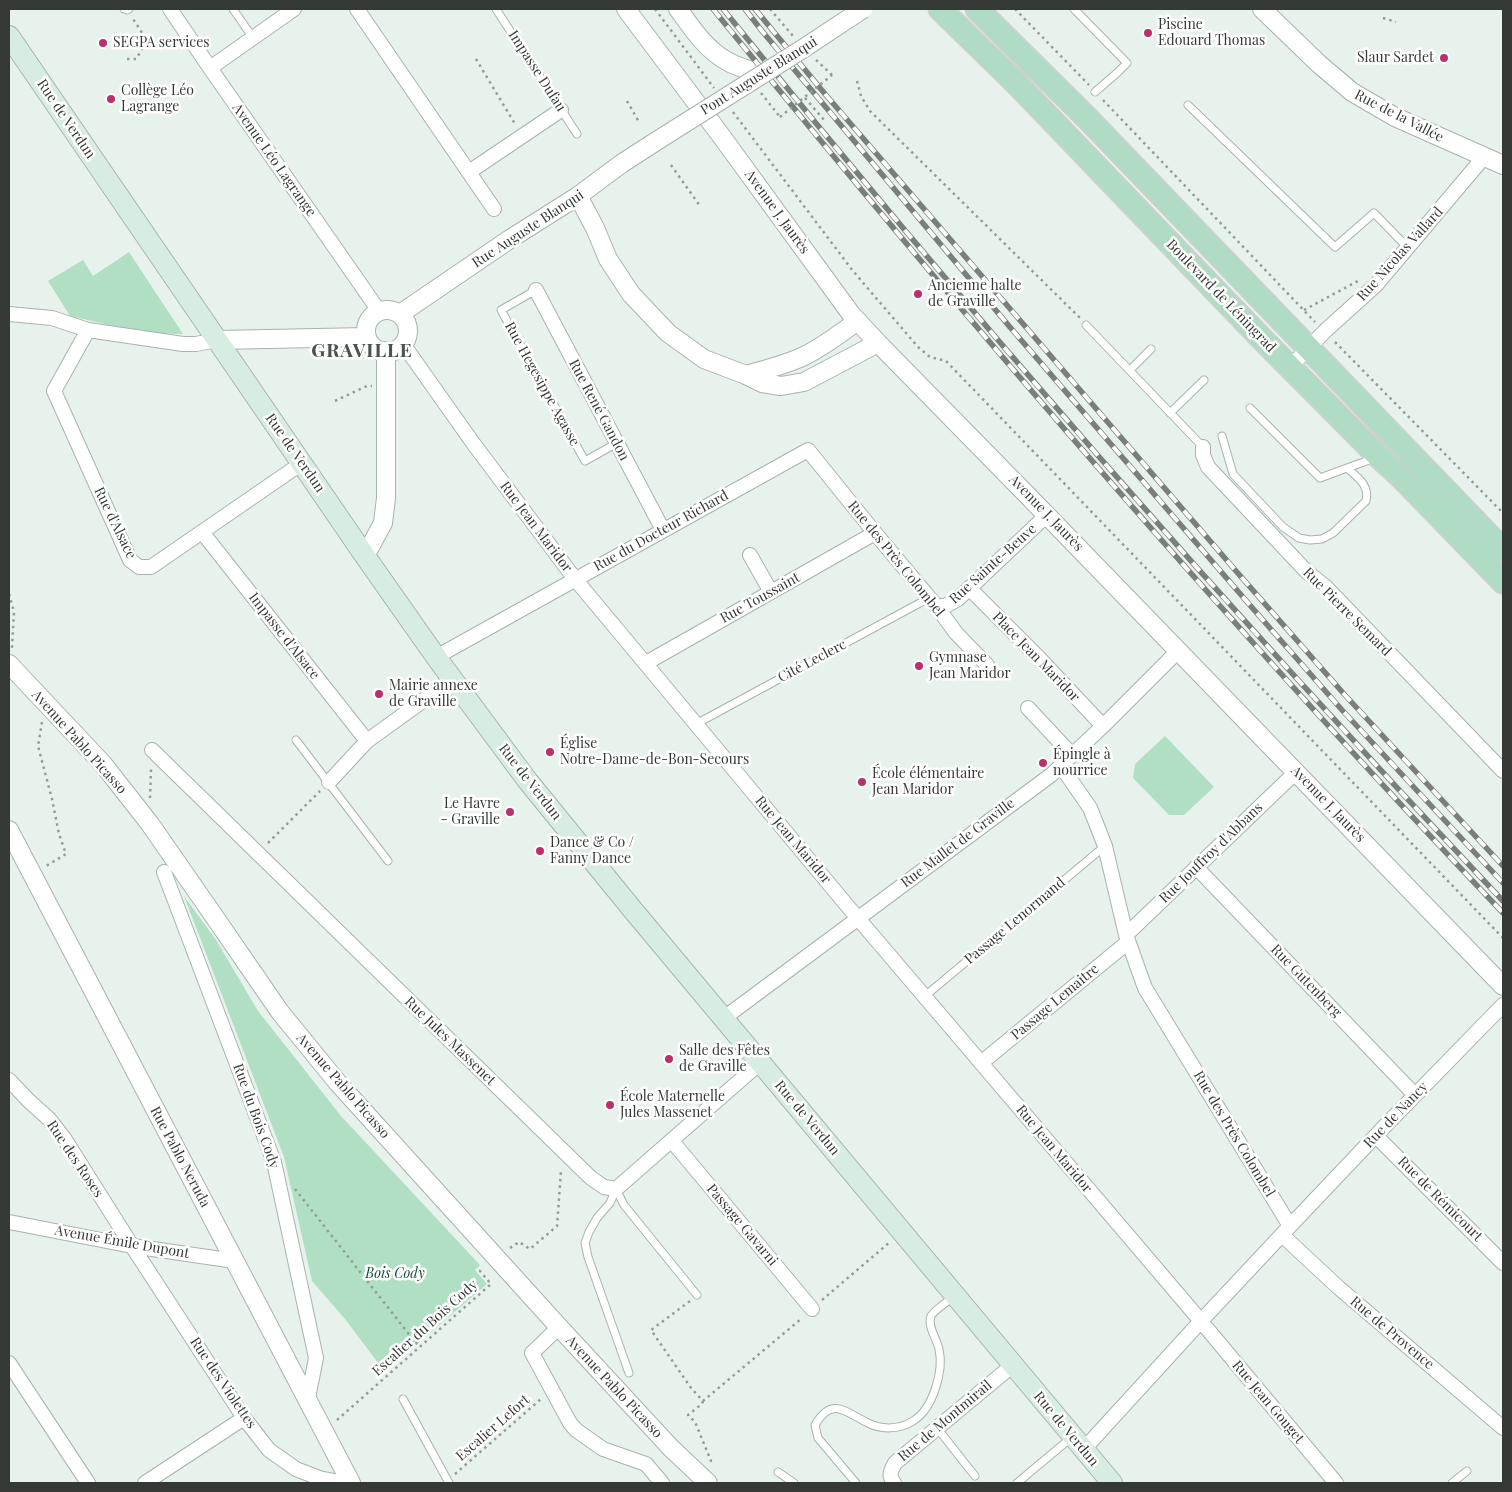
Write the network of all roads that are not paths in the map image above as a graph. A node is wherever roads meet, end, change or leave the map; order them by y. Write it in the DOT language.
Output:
graph roads {
  1 [pos="170,9"];
  2 [pos="233,9"];
  3 [pos="294,9"];
  4 [pos="357,9"];
  5 [pos="496,9"];
  6 [pos="626,9"];
  7 [pos="678,9"];
  8 [pos="863,9"];
  9 [pos="940,9"];
  10 [pos="977,9"];
  11 [pos="1074,9"];
  12 [pos="1262,9"];
  13 [pos="9,36"];
  14 [pos="253,38"];
  15 [pos="210,68"];
  16 [pos="761,74"];
  17 [pos="1095,92"];
  18 [pos="1188,105"];
  19 [pos="561,110"];
  20 [pos="578,134"];
  21 [pos="654,142"];
  22 [pos="1484,157"];
  23 [pos="1503,165"];
  24 [pos="469,172"];
  25 [pos="578,196"];
  26 [pos="494,209"];
  27 [pos="1408,248"];
  28 [pos="536,290"];
  29 [pos="379,311"];
  30 [pos="9,314"];
  31 [pos="400,314"];
  32 [pos="858,321"];
  33 [pos="1086,325"];
  34 [pos="88,330"];
  35 [pos="367,337"];
  36 [pos="217,340"];
  37 [pos="878,343"];
  38 [pos="403,344"];
  39 [pos="1308,348"];
  40 [pos="1151,349"];
  41 [pos="386,351"];
  42 [pos="1290,367"];
  43 [pos="1130,370"];
  44 [pos="746,375"];
  45 [pos="1204,380"];
  46 [pos="1250,408"];
  47 [pos="1170,413"];
  48 [pos="1222,436"];
  49 [pos="617,443"];
  50 [pos="1203,447"];
  51 [pos="808,450"];
  52 [pos="1379,457"];
  53 [pos="302,463"];
  54 [pos="1347,468"];
  55 [pos="1047,515"];
  56 [pos="663,530"];
  57 [pos="202,532"];
  58 [pos="875,533"];
  59 [pos="1503,550"];
  60 [pos="750,554"];
  61 [pos="365,556"];
  62 [pos="575,579"];
  63 [pos="1503,582"];
  64 [pos="969,588"];
  65 [pos="771,592"];
  66 [pos="933,603"];
  67 [pos="1178,651"];
  68 [pos="436,656"];
  69 [pos="646,663"];
  70 [pos="987,665"];
  71 [pos="10,666"];
  72 [pos="453,679"];
  73 [pos="1028,708"];
  74 [pos="696,724"];
  75 [pos="1103,726"];
  76 [pos="296,740"];
  77 [pos="367,741"];
  78 [pos="152,750"];
  79 [pos="1072,756"];
  80 [pos="1061,766"];
  81 [pos="1503,771"];
  82 [pos="1296,772"];
  83 [pos="329,782"];
  84 [pos="9,830"];
  85 [pos="1106,846"];
  86 [pos="388,861"];
  87 [pos="1196,867"];
  88 [pos="164,872"];
  89 [pos="858,918"];
  90 [pos="1127,938"];
  91 [pos="1503,986"];
  92 [pos="924,996"];
  93 [pos="1503,1005"];
  94 [pos="724,1018"];
  95 [pos="761,1062"];
  96 [pos="982,1063"];
  97 [pos="9,1080"];
  98 [pos="1415,1095"];
  99 [pos="1376,1136"];
  100 [pos="672,1141"];
  101 [pos="616,1189"];
  102 [pos="9,1222"];
  103 [pos="1286,1231"];
  104 [pos="132,1246"];
  105 [pos="235,1261"];
  106 [pos="1503,1263"];
  107 [pos="697,1295"];
  108 [pos="954,1296"];
  109 [pos="812,1309"];
  110 [pos="1201,1321"];
  111 [pos="559,1327"];
  112 [pos="9,1363"];
  113 [pos="1013,1365"];
  114 [pos="629,1373"];
  115 [pos="308,1398"];
  116 [pos="403,1399"];
  117 [pos="244,1418"];
  118 [pos="937,1428"];
  119 [pos="1503,1428"];
  120 [pos="1078,1443"];
  121 [pos="1467,1471"];
  122 [pos="778,1472"];
  123 [pos="975,1476"];
  124 [pos="319,1481"];
  125 [pos="448,1482"];
  126 [pos="88,1483"];
  127 [pos="145,1483"];
  128 [pos="344,1483"];
  129 [pos="351,1483"];
  130 [pos="662,1483"];
  131 [pos="708,1483"];
  132 [pos="794,1483"];
  133 [pos="856,1483"];
  134 [pos="894,1483"];
  135 [pos="1017,1483"];
  136 [pos="1112,1483"];
  137 [pos="1336,1483"];
  138 [pos="1452,1483"];
  1 -- 15 [label="street, Avenue Léo Lagrange"];
  2 -- 14 [label="lane"];
  3 -- 14 [label="street"];
  4 -- 24 [label="street"];
  5 -- 19 [label="lane, Impasse Dufau"];
  6 -- 32 [label="street, Avenue J. Jaurès"];
  7 -- 16 [label="street"];
  8 -- 16 [label="street, Pont Auguste Blanqui, bridge"];
  9 -- 42 [label="main road, Boulevard de Léningrad"];
  10 -- 39 [label="main road, Boulevard de Léningrad"];
  11 -- 17 [label="lane"];
  12 -- 22 [label="street, Rue de la Vallée"];
  13 -- 36 [label="main road, Rue de Verdun"];
  14 -- 15 [label="street"];
  15 -- 29 [label="street, Avenue Léo Lagrange"];
  16 -- 21 [label="street, Pont Auguste Blanqui, bridge"];
  18 -- 27 [label="lane"];
  19 -- 20 [label="lane, Impasse Dufau"];
  19 -- 24 [label="street"];
  21 -- 25 [label="street, Rue Auguste Blanqui"];
  22 -- 23 [label="street, Rue de la Vallée"];
  22 -- 27 [label="street, Rue Nicolas Vallard"];
  24 -- 26 [label="street"];
  25 -- 31 [label="street, Rue Auguste Blanqui"];
  25 -- 44 [label="street"];
  27 -- 39 [label="street, Rue Nicolas Vallard"];
  28 -- 49 [label="street, Rue René Gandon"];
  28 -- 49 [label="lane, Rue Hegesippe Agasse"];
  29 -- 31 [label="street"];
  29 -- 35 [label="street"];
  30 -- 34 [label="street"];
  31 -- 38 [label="street"];
  32 -- 37 [label="street, Avenue J. Jaurès"];
  32 -- 44 [label="street"];
  33 -- 43 [label="lane"];
  34 -- 36 [label="street"];
  34 -- 57 [label="street, Rue d'Alsace"];
  35 -- 36 [label="street"];
  35 -- 41 [label="street"];
  36 -- 53 [label="main road, Rue de Verdun"];
  37 -- 44 [label="street"];
  37 -- 55 [label="street, Avenue J. Jaurès"];
  38 -- 41 [label="street"];
  38 -- 62 [label="street, Rue Jean Maridor"];
  39 -- 42 [label="street, Rue Nicolas Vallard"];
  39 -- 59 [label="main road, Boulevard de Léningrad"];
  40 -- 43 [label="lane"];
  41 -- 61 [label="street"];
  42 -- 52 [label="main road, Boulevard de Léningrad"];
  43 -- 47 [label="lane"];
  45 -- 47 [label="lane"];
  46 -- 54 [label="lane"];
  47 -- 50 [label="lane"];
  48 -- 54 [label="lane"];
  49 -- 56 [label="street, Rue René Gandon"];
  50 -- 81 [label="street, Rue Pierre Semard"];
  51 -- 56 [label="street, Rue du Docteur Richard"];
  51 -- 58 [label="street, Rue des Près Colombel"];
  52 -- 54 [label="lane"];
  52 -- 63 [label="main road, Boulevard de Léningrad"];
  53 -- 57 [label="street, Rue d'Alsace"];
  53 -- 61 [label="main road, Rue de Verdun"];
  55 -- 64 [label="street, Rue Sainte-Beuve"];
  55 -- 67 [label="street, Avenue J. Jaurès"];
  56 -- 62 [label="street, Rue du Docteur Richard"];
  57 -- 77 [label="street, Impasse d'Alsace"];
  58 -- 65 [label="street, Rue Toussaint"];
  58 -- 66 [label="street, Rue des Près Colombel"];
  60 -- 65 [label="street"];
  61 -- 68 [label="main road, Rue de Verdun"];
  62 -- 68 [label="street, Rue du Docteur Richard"];
  62 -- 69 [label="street, Rue Jean Maridor"];
  64 -- 66 [label="street, Rue Sainte-Beuve"];
  64 -- 75 [label="street, Place Jean Maridor"];
  65 -- 69 [label="street, Rue Toussaint"];
  66 -- 70 [label="street, Rue des Près Colombel"];
  66 -- 74 [label="lane, Cité Leclerc"];
  67 -- 75 [label="street, Rue Mallet de Graville"];
  67 -- 82 [label="street, Avenue J. Jaurès"];
  68 -- 72 [label="main road, Rue de Verdun"];
  69 -- 74 [label="street, Rue Jean Maridor"];
  71 -- 111 [label="street, Avenue Pablo Picasso"];
  72 -- 77 [label="street"];
  72 -- 94 [label="main road, Rue de Verdun"];
  73 -- 79 [label="street"];
  74 -- 89 [label="street, Rue Jean Maridor"];
  75 -- 79 [label="street, Rue Mallet de Graville"];
  76 -- 83 [label="lane"];
  77 -- 83 [label="street"];
  78 -- 101 [label="street, Rue Jules Massenet"];
  79 -- 80 [label="street, Rue Mallet de Graville"];
  80 -- 85 [label="street, Rue des Près Colombel"];
  80 -- 89 [label="street, Rue Mallet de Graville"];
  82 -- 87 [label="street, Rue Jouffroy d'Abbans"];
  82 -- 91 [label="street, Avenue J. Jaurès"];
  83 -- 86 [label="lane"];
  84 -- 105 [label="street, Rue Pablo Neruda"];
  85 -- 90 [label="street, Rue des Près Colombel"];
  85 -- 92 [label="lane, Passage Lenormand"];
  87 -- 90 [label="street, Rue Jouffroy d'Abbans"];
  87 -- 98 [label="street, Rue Gutenberg"];
  88 -- 115 [label="street, Rue du Bois Cody"];
  89 -- 92 [label="street, Rue Jean Maridor"];
  89 -- 94 [label="street, Rue Mallet de Graville"];
  90 -- 96 [label="street, Passage Lemaitre"];
  90 -- 103 [label="street, Rue des Près Colombel"];
  92 -- 96 [label="street, Rue Jean Maridor"];
  93 -- 98 [label="street, Rue de Nancy"];
  94 -- 95 [label="main road, Rue de Verdun"];
  95 -- 100 [label="street"];
  95 -- 108 [label="main road, Rue de Verdun"];
  96 -- 110 [label="street, Rue Jean Maridor"];
  97 -- 104 [label="street, Rue des Roses"];
  98 -- 99 [label="street, Rue de Nancy"];
  99 -- 103 [label="street, Rue de Nancy"];
  99 -- 106 [label="street, Rue de Rémicourt"];
  100 -- 101 [label="street"];
  100 -- 109 [label="street, Passage Gavarni"];
  101 -- 107 [label="lane"];
  101 -- 114 [label="lane"];
  102 -- 104 [label="street, Avenue Émile Dupont"];
  103 -- 110 [label="street"];
  103 -- 119 [label="street, Rue de Provence"];
  104 -- 105 [label="street, Avenue Émile Dupont"];
  104 -- 117 [label="street, Rue des Violettes"];
  105 -- 115 [label="street, Rue Pablo Neruda"];
  108 -- 113 [label="main road, Rue de Verdun"];
  108 -- 133 [label="lane"];
  110 -- 120 [label="street"];
  110 -- 137 [label="street, Rue Jean Gouget"];
  111 -- 130 [label="street"];
  111 -- 131 [label="street, Avenue Pablo Picasso"];
  112 -- 126 [label="street"];
  113 -- 118 [label="street, Rue de Montmirail"];
  113 -- 120 [label="main road, Rue de Verdun"];
  115 -- 129 [label="street, Rue Pablo Neruda"];
  116 -- 125 [label="lane"];
  117 -- 124 [label="street, Rue des Violettes"];
  117 -- 127 [label="street"];
  118 -- 123 [label="lane"];
  118 -- 134 [label="street, Rue de Montmirail"];
  120 -- 135 [label="lane"];
  120 -- 136 [label="main road, Rue de Verdun"];
  121 -- 138 [label="lane"];
  122 -- 132 [label="lane"];
  124 -- 128 [label="street, Rue des Violettes"];
}
